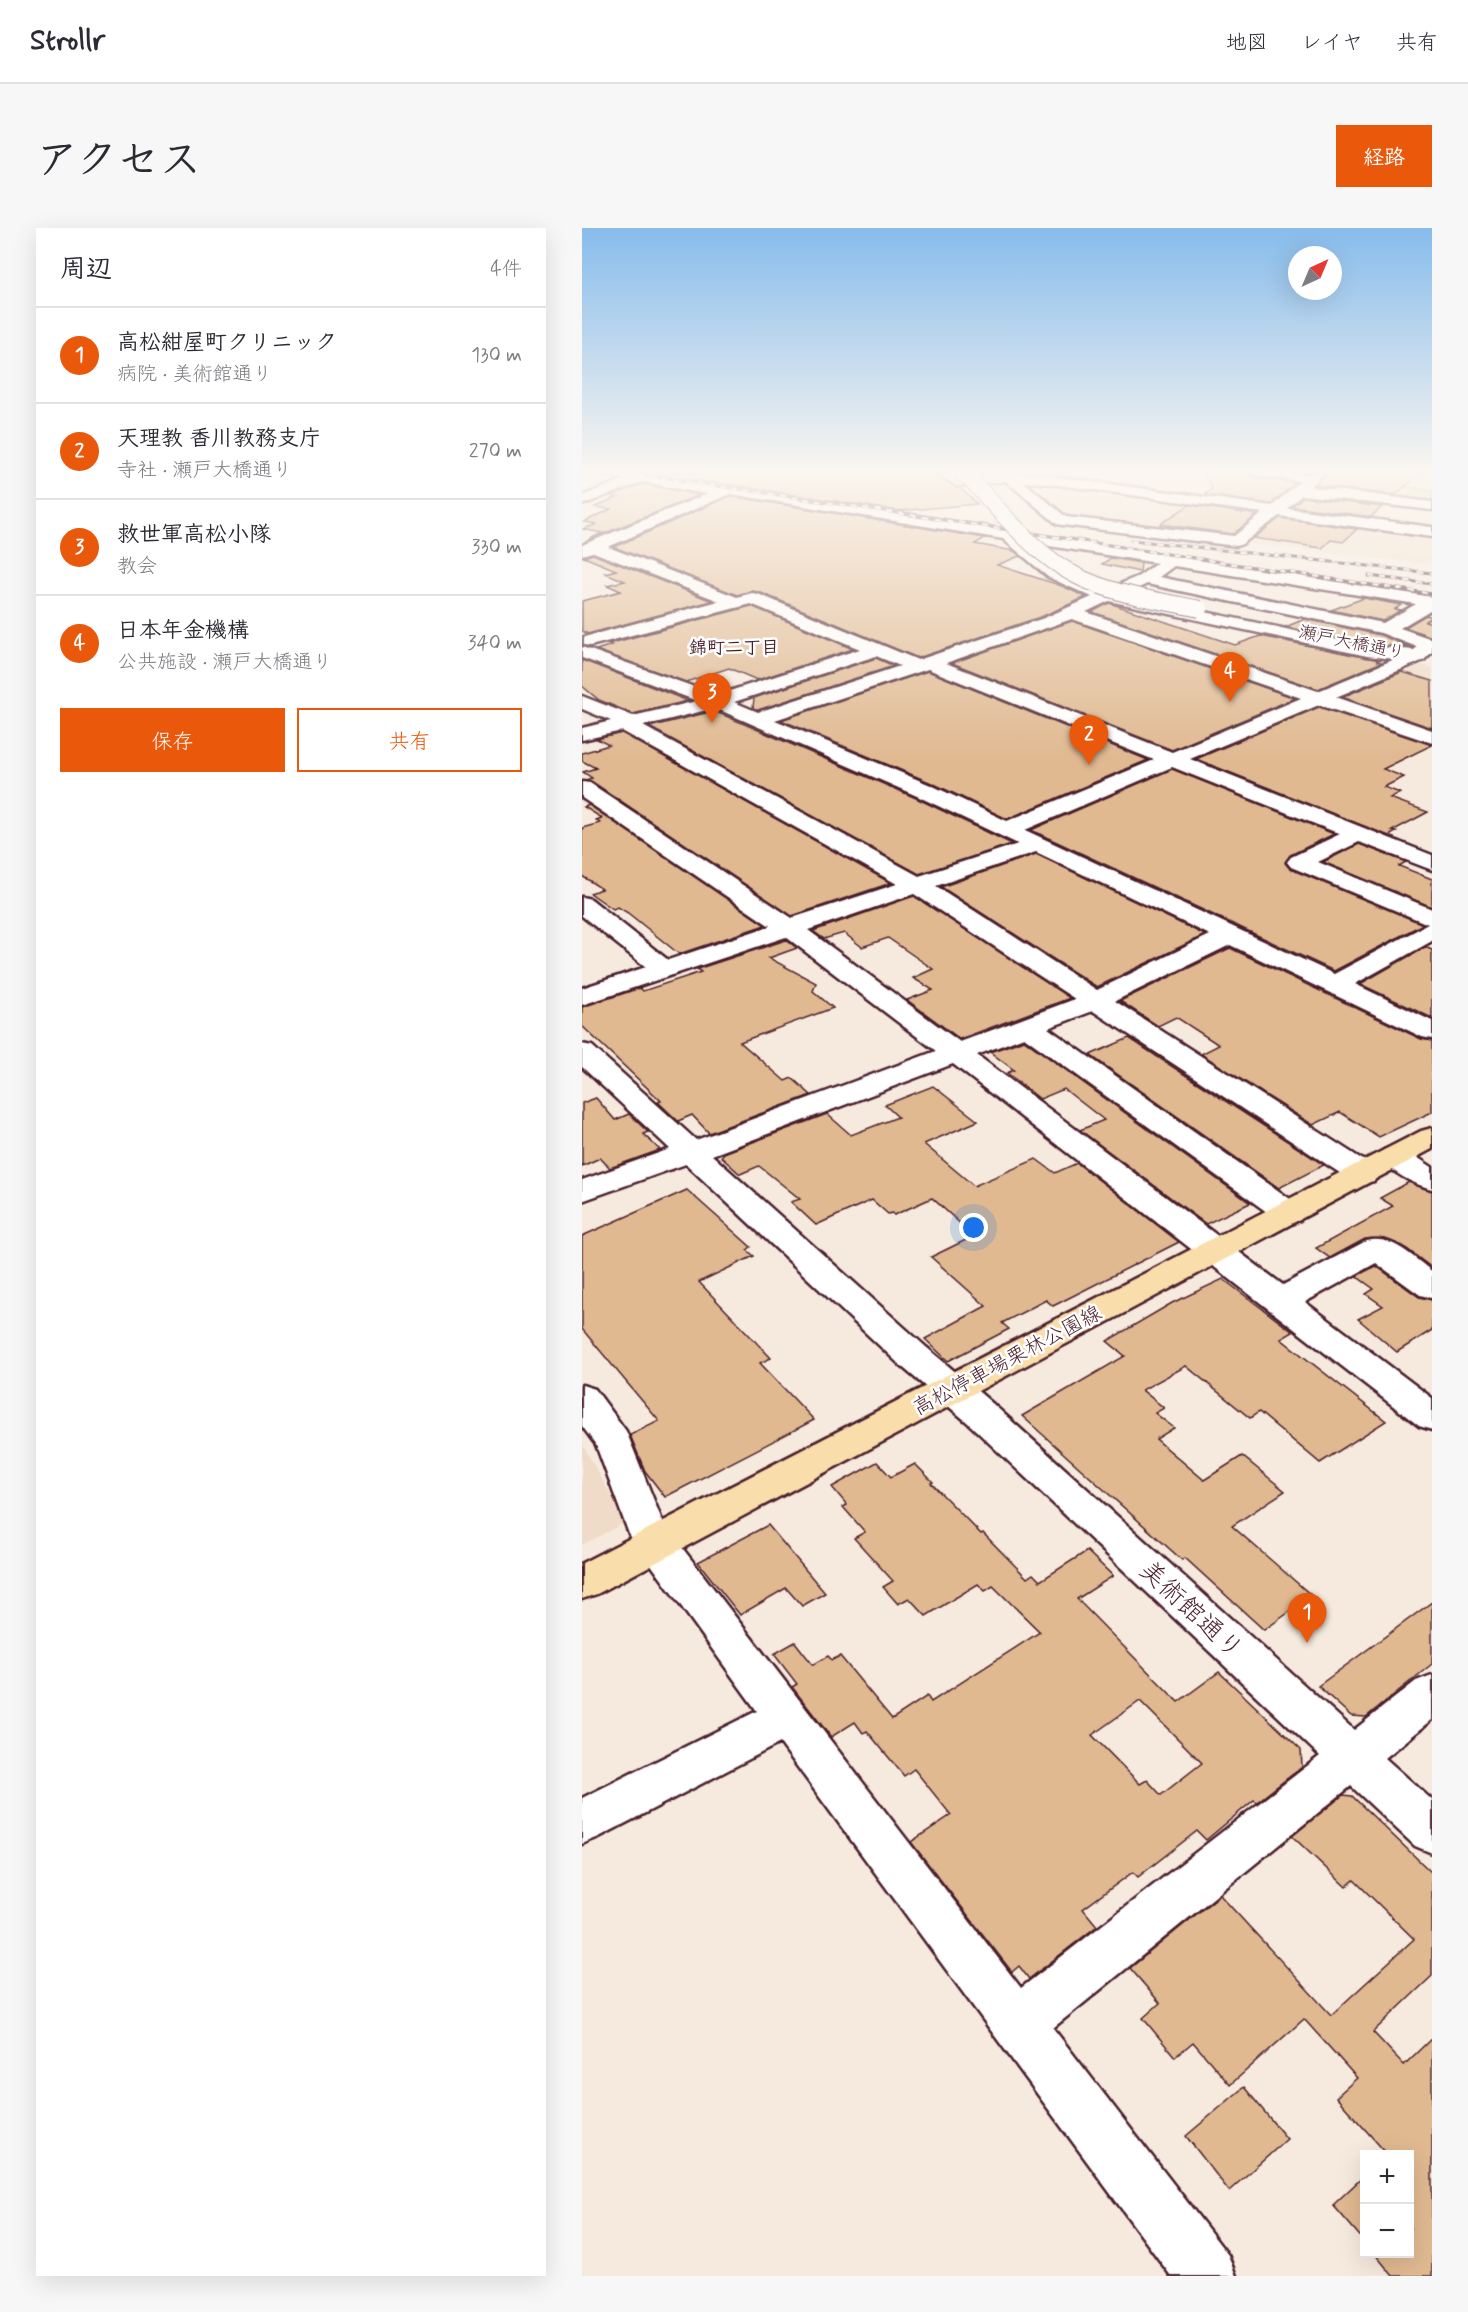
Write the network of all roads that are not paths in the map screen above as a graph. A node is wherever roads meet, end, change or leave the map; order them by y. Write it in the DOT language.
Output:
graph roads {
  1 [pos="642,568"];
  2 [pos="1043,568"];
  3 [pos="1065,568"];
  4 [pos="1090,568"];
  5 [pos="1162,568"];
  6 [pos="1208,568"];
  7 [pos="1145,579"];
  8 [pos="1107,596"];
  9 [pos="736,602"];
  10 [pos="1205,606"];
  11 [pos="1428,607"];
  12 [pos="1072,613"];
  13 [pos="1386,628"];
  14 [pos="584,643"];
  15 [pos="875,650"];
  16 [pos="1427,653"];
  17 [pos="924,665"];
  18 [pos="1319,698"];
  19 [pos="582,702"];
  20 [pos="717,702"];
  21 [pos="758,719"];
  22 [pos="628,723"];
  23 [pos="582,734"];
  24 [pos="1432,737"];
  25 [pos="1175,760"];
  26 [pos="582,788"];
  27 [pos="1007,829"];
  28 [pos="1358,834"];
  29 [pos="1040,844"];
  30 [pos="1432,863"];
  31 [pos="917,885"];
  32 [pos="582,904"];
  33 [pos="1432,918"];
  34 [pos="790,928"];
  35 [pos="1432,931"];
  36 [pos="1230,935"];
  37 [pos="664,969"];
  38 [pos="1334,985"];
  39 [pos="582,997"];
  40 [pos="1095,1001"];
  41 [pos="1027,1026"];
  42 [pos="1432,1031"];
  43 [pos="582,1052"];
  44 [pos="957,1053"];
  45 [pos="1432,1137"];
  46 [pos="692,1152"];
  47 [pos="1395,1157"];
  48 [pos="1363,1174"];
  49 [pos="1432,1180"];
  50 [pos="582,1191"];
  51 [pos="1289,1213"];
  52 [pos="1216,1251"];
  53 [pos="1432,1287"];
  54 [pos="1281,1300"];
  55 [pos="950,1389"];
  56 [pos="582,1398"];
  57 [pos="1432,1417"];
  58 [pos="656,1543"];
  59 [pos="582,1582"];
  60 [pos="1432,1694"];
  61 [pos="786,1718"];
  62 [pos="1352,1757"];
  63 [pos="582,1822"];
  64 [pos="1432,1831"];
  65 [pos="1017,2024"];
  66 [pos="1207,2276"];
  1 -- 9 [label="street"];
  2 -- 8 [label="street"];
  3 -- 10 [label="street, 瀬戸大橋通り, bridge"];
  4 -- 10 [label="street, 瀬戸大橋通り"];
  5 -- 7 [label="street"];
  6 -- 11 [label="street"];
  7 -- 8 [label="street"];
  7 -- 13 [label="street"];
  8 -- 12 [label="street"];
  8 -- 16 [label="street"];
  9 -- 14 [label="street"];
  9 -- 15 [label="street"];
  10 -- 16 [label="street, 瀬戸大橋通り"];
  11 -- 13 [label="street"];
  12 -- 17 [label="street"];
  12 -- 18 [label="street"];
  13 -- 16 [label="street"];
  14 -- 20 [label="street"];
  15 -- 17 [label="street"];
  15 -- 20 [label="street"];
  16 -- 18 [label="street"];
  17 -- 21 [label="street"];
  17 -- 25 [label="street"];
  18 -- 24 [label="street"];
  18 -- 25 [label="street"];
  19 -- 22 [label="street"];
  20 -- 21 [label="street"];
  20 -- 22 [label="street"];
  21 -- 27 [label="street"];
  22 -- 23 [label="street"];
  22 -- 31 [label="street"];
  25 -- 27 [label="street"];
  25 -- 28 [label="street"];
  26 -- 34 [label="street"];
  27 -- 29 [label="street"];
  28 -- 30 [label="street"];
  28 -- 33 [label="street"];
  29 -- 31 [label="street"];
  29 -- 36 [label="street"];
  31 -- 34 [label="street"];
  31 -- 40 [label="street"];
  32 -- 37 [label="street"];
  34 -- 37 [label="street"];
  34 -- 44 [label="street"];
  35 -- 38 [label="street"];
  36 -- 38 [label="street"];
  36 -- 40 [label="street"];
  37 -- 39 [label="street"];
  38 -- 42 [label="street"];
  40 -- 41 [label="street"];
  40 -- 48 [label="street"];
  41 -- 44 [label="street"];
  41 -- 51 [label="street"];
  43 -- 46 [label="street, 美術館通り"];
  44 -- 46 [label="street"];
  44 -- 52 [label="street"];
  45 -- 47 [label="main road, 高松停車場栗林公園線"];
  46 -- 50 [label="street"];
  46 -- 55 [label="street, 美術館通り"];
  47 -- 48 [label="main road, 高松停車場栗林公園線"];
  47 -- 49 [label="street"];
  48 -- 51 [label="main road, 高松停車場栗林公園線"];
  51 -- 52 [label="main road, 高松停車場栗林公園線"];
  52 -- 54 [label="street"];
  52 -- 55 [label="main road, 高松停車場栗林公園線"];
  53 -- 54 [label="street"];
  54 -- 57 [label="street"];
  55 -- 58 [label="main road, 高松停車場栗林公園線"];
  55 -- 62 [label="street, 美術館通り"];
  56 -- 58 [label="street"];
  58 -- 59 [label="main road, 高松停車場栗林公園線"];
  58 -- 61 [label="street"];
  60 -- 62 [label="street"];
  61 -- 63 [label="street"];
  61 -- 65 [label="street"];
  62 -- 64 [label="street, 美術館通り"];
  62 -- 65 [label="street"];
  65 -- 66 [label="street"];
}
